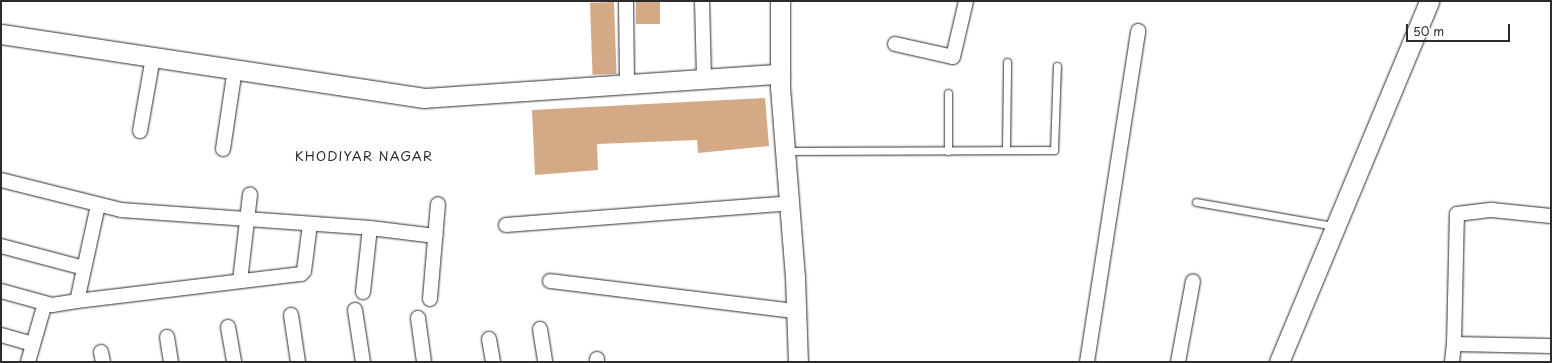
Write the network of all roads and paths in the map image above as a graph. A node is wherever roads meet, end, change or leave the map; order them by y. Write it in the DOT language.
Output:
graph roads {
  1 [pos="626,1"];
  2 [pos="702,1"];
  3 [pos="780,1"];
  4 [pos="966,1"];
  5 [pos="1429,1"];
  6 [pos="1138,31"];
  7 [pos="1,34"];
  8 [pos="895,44"];
  9 [pos="153,57"];
  10 [pos="1007,62"];
  11 [pos="1057,66"];
  12 [pos="235,69"];
  13 [pos="780,74"];
  14 [pos="704,79"];
  15 [pos="627,84"];
  16 [pos="948,93"];
  17 [pos="140,131"];
  18 [pos="223,149"];
  19 [pos="1006,150"];
  20 [pos="785,151"];
  21 [pos="948,151"];
  22 [pos="1,180"];
  23 [pos="250,195"];
  24 [pos="1196,202"];
  25 [pos="789,203"];
  26 [pos="438,204"];
  27 [pos="98,205"];
  28 [pos="1551,216"];
  29 [pos="247,219"];
  30 [pos="310,224"];
  31 [pos="506,225"];
  32 [pos="1336,226"];
  33 [pos="370,228"];
  34 [pos="436,236"];
  35 [pos="1,246"];
  36 [pos="84,268"];
  37 [pos="240,281"];
  38 [pos="550,281"];
  39 [pos="1193,281"];
  40 [pos="1,291"];
  41 [pos="363,292"];
  42 [pos="430,299"];
  43 [pos="77,301"];
  44 [pos="45,303"];
  45 [pos="355,310"];
  46 [pos="795,311"];
  47 [pos="291,315"];
  48 [pos="418,318"];
  49 [pos="228,327"];
  50 [pos="540,328"];
  51 [pos="1,335"];
  52 [pos="167,337"];
  53 [pos="489,339"];
  54 [pos="33,344"];
  55 [pos="1454,344"];
  56 [pos="1551,346"];
  57 [pos="28,362"];
  58 [pos="171,362"];
  59 [pos="234,362"];
  60 [pos="298,362"];
  61 [pos="363,362"];
  62 [pos="424,362"];
  63 [pos="493,362"];
  64 [pos="545,362"];
  65 [pos="798,362"];
  66 [pos="1087,362"];
  67 [pos="1178,362"];
  68 [pos="1279,362"];
  69 [pos="1452,362"];
  1 -- 15 [label="street"];
  2 -- 14 [label="street"];
  3 -- 13 [label="street"];
  4 -- 8 [label="street"];
  5 -- 32 [label="street"];
  6 -- 66 [label="street"];
  7 -- 9 [label="street"];
  9 -- 12 [label="street"];
  9 -- 17 [label="street"];
  10 -- 19 [label="lane"];
  11 -- 19 [label="lane"];
  12 -- 15 [label="street"];
  12 -- 18 [label="street"];
  13 -- 14 [label="street"];
  13 -- 20 [label="street"];
  14 -- 15 [label="street"];
  16 -- 21 [label="lane"];
  19 -- 21 [label="lane"];
  20 -- 21 [label="lane"];
  20 -- 25 [label="street"];
  22 -- 27 [label="street"];
  23 -- 29 [label="street"];
  24 -- 32 [label="lane"];
  25 -- 31 [label="street"];
  25 -- 46 [label="street"];
  26 -- 34 [label="street"];
  27 -- 29 [label="street"];
  27 -- 36 [label="street"];
  28 -- 55 [label="street"];
  29 -- 30 [label="street"];
  29 -- 37 [label="street"];
  30 -- 33 [label="street"];
  30 -- 37 [label="street"];
  32 -- 68 [label="street"];
  33 -- 34 [label="street"];
  33 -- 41 [label="street"];
  34 -- 42 [label="street"];
  35 -- 36 [label="street"];
  36 -- 43 [label="street"];
  37 -- 43 [label="street"];
  38 -- 46 [label="street"];
  39 -- 67 [label="street"];
  40 -- 44 [label="street"];
  43 -- 44 [label="street"];
  44 -- 54 [label="street"];
  45 -- 61 [label="street"];
  46 -- 65 [label="street"];
  47 -- 60 [label="street"];
  48 -- 62 [label="street"];
  49 -- 59 [label="street"];
  50 -- 64 [label="street"];
  51 -- 54 [label="street"];
  52 -- 58 [label="street"];
  53 -- 63 [label="street"];
  54 -- 57 [label="street"];
  55 -- 56 [label="street"];
  55 -- 69 [label="street"];
}
